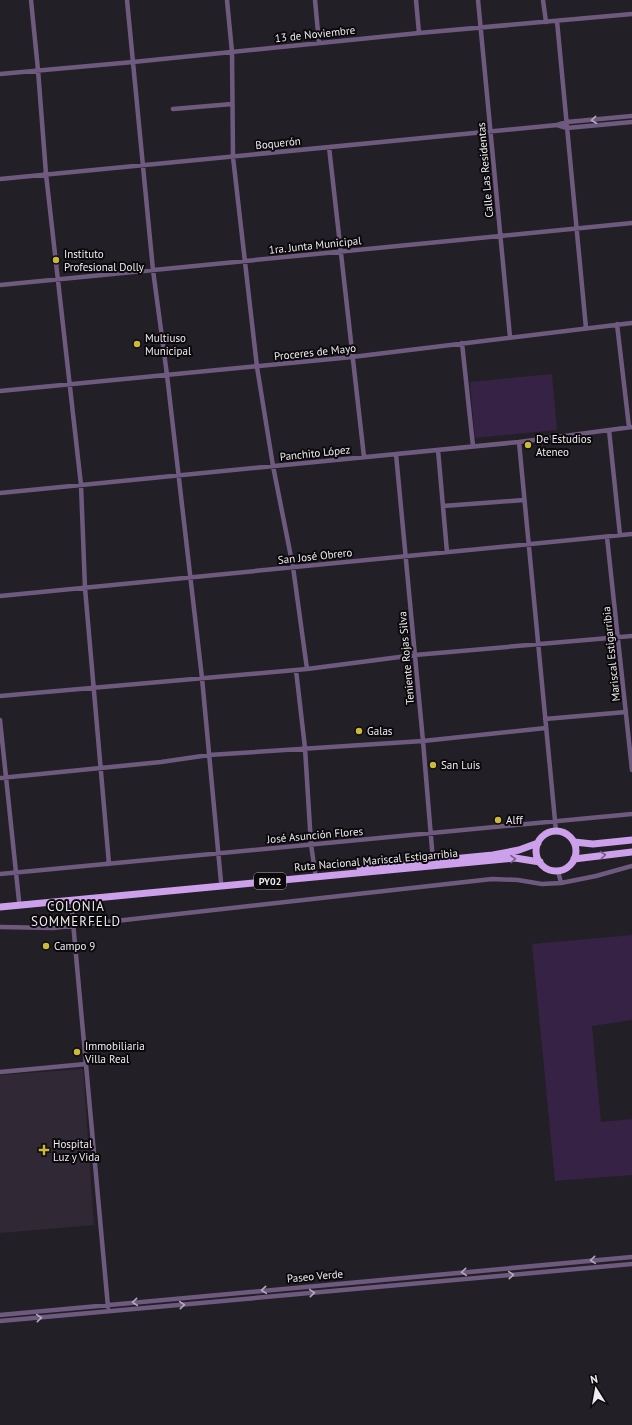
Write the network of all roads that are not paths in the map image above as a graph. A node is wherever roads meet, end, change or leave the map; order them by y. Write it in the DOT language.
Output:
graph roads {
  1 [pos="31,0"];
  2 [pos="127,0"];
  3 [pos="227,0"];
  4 [pos="315,0"];
  5 [pos="416,0"];
  6 [pos="478,0"];
  7 [pos="543,0"];
  8 [pos="632,14"];
  9 [pos="558,21"];
  10 [pos="546,22"];
  11 [pos="480,28"];
  12 [pos="419,33"];
  13 [pos="319,43"];
  14 [pos="232,52"];
  15 [pos="133,62"];
  16 [pos="38,70"];
  17 [pos="0,74"];
  18 [pos="232,104"];
  19 [pos="173,109"];
  20 [pos="632,116"];
  21 [pos="567,122"];
  22 [pos="632,122"];
  23 [pos="557,126"];
  24 [pos="567,128"];
  25 [pos="491,133"];
  26 [pos="329,147"];
  27 [pos="233,157"];
  28 [pos="142,165"];
  29 [pos="46,174"];
  30 [pos="0,179"];
  31 [pos="632,223"];
  32 [pos="577,229"];
  33 [pos="500,236"];
  34 [pos="340,252"];
  35 [pos="244,261"];
  36 [pos="152,270"];
  37 [pos="58,279"];
  38 [pos="0,285"];
  39 [pos="632,323"];
  40 [pos="617,324"];
  41 [pos="586,328"];
  42 [pos="510,337"];
  43 [pos="462,343"];
  44 [pos="352,357"];
  45 [pos="257,367"];
  46 [pos="167,375"];
  47 [pos="69,384"];
  48 [pos="0,391"];
  49 [pos="630,427"];
  50 [pos="609,430"];
  51 [pos="519,442"];
  52 [pos="472,446"];
  53 [pos="438,450"];
  54 [pos="396,454"];
  55 [pos="364,457"];
  56 [pos="273,466"];
  57 [pos="178,475"];
  58 [pos="81,485"];
  59 [pos="0,493"];
  60 [pos="524,500"];
  61 [pos="443,506"];
  62 [pos="632,534"];
  63 [pos="620,535"];
  64 [pos="607,537"];
  65 [pos="529,544"];
  66 [pos="446,552"];
  67 [pos="405,556"];
  68 [pos="293,567"];
  69 [pos="190,577"];
  70 [pos="85,588"];
  71 [pos="0,596"];
  72 [pos="632,636"];
  73 [pos="618,637"];
  74 [pos="538,644"];
  75 [pos="415,655"];
  76 [pos="307,669"];
  77 [pos="296,670"];
  78 [pos="202,678"];
  79 [pos="93,688"];
  80 [pos="0,696"];
  81 [pos="626,712"];
  82 [pos="545,719"];
  83 [pos="0,720"];
  84 [pos="630,722"];
  85 [pos="546,728"];
  86 [pos="423,741"];
  87 [pos="305,748"];
  88 [pos="209,755"];
  89 [pos="100,768"];
  90 [pos="632,770"];
  91 [pos="6,777"];
  92 [pos="0,778"];
  93 [pos="632,814"];
  94 [pos="555,821"];
  95 [pos="556,831"];
  96 [pos="430,833"];
  97 [pos="632,840"];
  98 [pos="574,842"];
  99 [pos="538,843"];
  100 [pos="311,844"];
  101 [pos="632,852"];
  102 [pos="218,853"];
  103 [pos="574,859"];
  104 [pos="433,861"];
  105 [pos="540,862"];
  106 [pos="109,864"];
  107 [pos="632,866"];
  108 [pos="558,871"];
  109 [pos="16,872"];
  110 [pos="315,872"];
  111 [pos="0,874"];
  112 [pos="221,882"];
  113 [pos="561,883"];
  114 [pos="19,900"];
  115 [pos="71,900"];
  116 [pos="0,902"];
  117 [pos="0,907"];
  118 [pos="73,925"];
  119 [pos="0,927"];
  120 [pos="86,1064"];
  121 [pos="0,1072"];
  122 [pos="632,1257"];
  123 [pos="557,1264"];
  124 [pos="632,1264"];
  125 [pos="558,1271"];
  126 [pos="384,1279"];
  127 [pos="384,1287"];
  128 [pos="246,1292"];
  129 [pos="247,1299"];
  130 [pos="108,1304"];
  131 [pos="108,1312"];
  132 [pos="0,1315"];
  133 [pos="0,1321"];
  1 -- 16 [label="street"];
  2 -- 15 [label="street"];
  3 -- 14 [label="street"];
  4 -- 13 [label="street"];
  5 -- 12 [label="street"];
  6 -- 11 [label="street, Calle Las Residentas"];
  7 -- 10 [label="street"];
  8 -- 9 [label="street, 13 de Noviembre"];
  9 -- 10 [label="street, 13 de Noviembre"];
  9 -- 21 [label="street"];
  10 -- 11 [label="street, 13 de Noviembre"];
  11 -- 12 [label="street, 13 de Noviembre"];
  11 -- 25 [label="street, Calle Las Residentas"];
  12 -- 13 [label="street, 13 de Noviembre"];
  13 -- 14 [label="street, 13 de Noviembre"];
  14 -- 15 [label="street, 13 de Noviembre"];
  14 -- 18 [label="street"];
  15 -- 16 [label="street, 13 de Noviembre"];
  15 -- 28 [label="street"];
  16 -- 17 [label="street, 13 de Noviembre"];
  16 -- 29 [label="street"];
  18 -- 19 [label="street"];
  18 -- 27 [label="street"];
  20 -- 21 [label="street, Boquerón, one-way"];
  21 -- 23 [label="street, Boquerón"];
  21 -- 24 [label="street"];
  22 -- 24 [label="street, Boquerón"];
  23 -- 24 [label="street, Boquerón"];
  23 -- 25 [label="street, Boquerón"];
  24 -- 32 [label="street"];
  25 -- 26 [label="street, Boquerón"];
  25 -- 33 [label="street, Calle Las Residentas"];
  26 -- 27 [label="street, Boquerón"];
  26 -- 34 [label="street"];
  27 -- 28 [label="street, Boquerón"];
  27 -- 35 [label="street"];
  28 -- 29 [label="street, Boquerón"];
  28 -- 36 [label="street"];
  29 -- 30 [label="street, Boquerón"];
  29 -- 37 [label="street"];
  31 -- 32 [label="street, 1ra. Junta Municipal"];
  32 -- 33 [label="street, 1ra. Junta Municipal"];
  32 -- 41 [label="street"];
  33 -- 34 [label="street, 1ra. Junta Municipal"];
  33 -- 42 [label="street, Calle Las Residentas"];
  34 -- 35 [label="street, 1ra. Junta Municipal"];
  34 -- 44 [label="street"];
  35 -- 36 [label="street, 1ra. Junta Municipal"];
  35 -- 45 [label="street"];
  36 -- 37 [label="street, 1ra. Junta Municipal"];
  36 -- 46 [label="street"];
  37 -- 38 [label="street, 1ra. Junta Municipal"];
  37 -- 47 [label="street"];
  39 -- 40 [label="street, Proceres de Mayo"];
  40 -- 41 [label="street, Proceres de Mayo"];
  40 -- 49 [label="street"];
  41 -- 42 [label="street, Proceres de Mayo"];
  42 -- 43 [label="street, Proceres de Mayo"];
  43 -- 44 [label="street, Proceres de Mayo"];
  43 -- 52 [label="street"];
  44 -- 45 [label="street, Proceres de Mayo"];
  44 -- 55 [label="street"];
  45 -- 46 [label="street, Proceres de Mayo"];
  45 -- 56 [label="street"];
  46 -- 47 [label="street, Proceres de Mayo"];
  46 -- 57 [label="street"];
  47 -- 48 [label="street, Proceres de Mayo"];
  47 -- 58 [label="street"];
  49 -- 50 [label="street, Panchito López"];
  50 -- 51 [label="street, Panchito López"];
  50 -- 63 [label="street"];
  51 -- 52 [label="street, Panchito López"];
  51 -- 60 [label="street"];
  52 -- 53 [label="street, Panchito López"];
  53 -- 54 [label="street, Panchito López"];
  53 -- 61 [label="street"];
  54 -- 55 [label="street, Panchito López"];
  54 -- 67 [label="street, Teniente Rojas Silva"];
  55 -- 56 [label="street, Panchito López"];
  56 -- 57 [label="street, Panchito López"];
  56 -- 68 [label="street"];
  57 -- 58 [label="street, Panchito López"];
  57 -- 69 [label="street"];
  58 -- 59 [label="street, Panchito López"];
  58 -- 70 [label="street"];
  60 -- 61 [label="street"];
  60 -- 65 [label="street"];
  61 -- 66 [label="street"];
  62 -- 63 [label="street, San José Obrero"];
  63 -- 64 [label="street, San José Obrero"];
  64 -- 65 [label="street, San José Obrero"];
  64 -- 73 [label="street, Mariscal Estigarribia"];
  65 -- 66 [label="street, San José Obrero"];
  65 -- 74 [label="street"];
  66 -- 67 [label="street, San José Obrero"];
  67 -- 68 [label="street, San José Obrero"];
  67 -- 75 [label="street, Teniente Rojas Silva"];
  68 -- 69 [label="street, San José Obrero"];
  68 -- 76 [label="street"];
  69 -- 70 [label="street, San José Obrero"];
  69 -- 78 [label="street"];
  70 -- 71 [label="street, San José Obrero"];
  70 -- 79 [label="street"];
  72 -- 73 [label="street"];
  73 -- 74 [label="street"];
  73 -- 81 [label="street, Mariscal Estigarribia"];
  74 -- 75 [label="street"];
  74 -- 82 [label="street"];
  75 -- 76 [label="street"];
  75 -- 86 [label="street, Teniente Rojas Silva"];
  76 -- 77 [label="street"];
  77 -- 78 [label="street"];
  77 -- 87 [label="street"];
  78 -- 79 [label="street"];
  78 -- 88 [label="street"];
  79 -- 80 [label="street"];
  79 -- 89 [label="street"];
  81 -- 82 [label="street"];
  81 -- 84 [label="street, Mariscal Estigarribia"];
  82 -- 85 [label="street"];
  83 -- 91 [label="street"];
  84 -- 90 [label="street, Mariscal Estigarribia"];
  85 -- 86 [label="street"];
  85 -- 94 [label="street"];
  86 -- 87 [label="street"];
  86 -- 96 [label="street, Teniente Rojas Silva"];
  87 -- 88 [label="street"];
  87 -- 100 [label="street"];
  88 -- 89 [label="street"];
  88 -- 102 [label="street"];
  89 -- 91 [label="street"];
  89 -- 106 [label="street"];
  91 -- 92 [label="street"];
  91 -- 109 [label="street"];
  93 -- 94 [label="street, José Asunción Flores"];
  94 -- 95 [label="street"];
  94 -- 96 [label="street, José Asunción Flores"];
  95 -- 98 [label="highway"];
  95 -- 99 [label="highway, PY02"];
  96 -- 100 [label="street, José Asunción Flores"];
  96 -- 104 [label="street, Teniente Rojas Silva"];
  97 -- 98 [label="highway"];
  98 -- 103 [label="highway"];
  99 -- 104 [label="highway, Ruta Nacional Mariscal Estigarribia / PY02"];
  99 -- 105 [label="highway"];
  100 -- 102 [label="street, José Asunción Flores"];
  100 -- 110 [label="street"];
  103 -- 101 [label="highway, one-way"];
  102 -- 106 [label="street, José Asunción Flores"];
  102 -- 112 [label="street"];
  103 -- 108 [label="highway"];
  104 -- 110 [label="highway, Ruta Nacional Mariscal Estigarribia / PY02"];
  105 -- 108 [label="highway, PY02"];
  115 -- 105 [label="highway, Ruta Nacional Mariscal Estigarribia / PY02, one-way"];
  106 -- 109 [label="street, José Asunción Flores"];
  107 -- 113 [label="street"];
  108 -- 113 [label="street"];
  109 -- 111 [label="street, José Asunción Flores"];
  109 -- 114 [label="street"];
  110 -- 112 [label="highway, Ruta Nacional Mariscal Estigarribia / PY02"];
  112 -- 114 [label="highway, Ruta Nacional Mariscal Estigarribia / PY02"];
  113 -- 118 [label="street"];
  114 -- 116 [label="highway, Ruta Nacional Mariscal Estigarribia / PY02"];
  115 -- 117 [label="highway, Ruta Nacional Mariscal Estigarribia / PY02"];
  115 -- 118 [label="street"];
  118 -- 119 [label="street"];
  118 -- 120 [label="street"];
  120 -- 121 [label="street"];
  120 -- 130 [label="street"];
  122 -- 123 [label="street, Paseo Verde, one-way"];
  123 -- 125 [label="street"];
  123 -- 126 [label="street, Paseo Verde, one-way"];
  124 -- 125 [label="street, Paseo Verde"];
  127 -- 125 [label="street, Paseo Verde, one-way"];
  126 -- 127 [label="street"];
  126 -- 128 [label="street, Paseo Verde, one-way"];
  129 -- 127 [label="street, Paseo Verde, one-way"];
  128 -- 129 [label="street"];
  128 -- 130 [label="street, Paseo Verde, one-way"];
  131 -- 129 [label="street, Paseo Verde, one-way"];
  130 -- 131 [label="street"];
  130 -- 132 [label="street, Paseo Verde"];
  133 -- 131 [label="street, Paseo Verde, one-way"];
}
